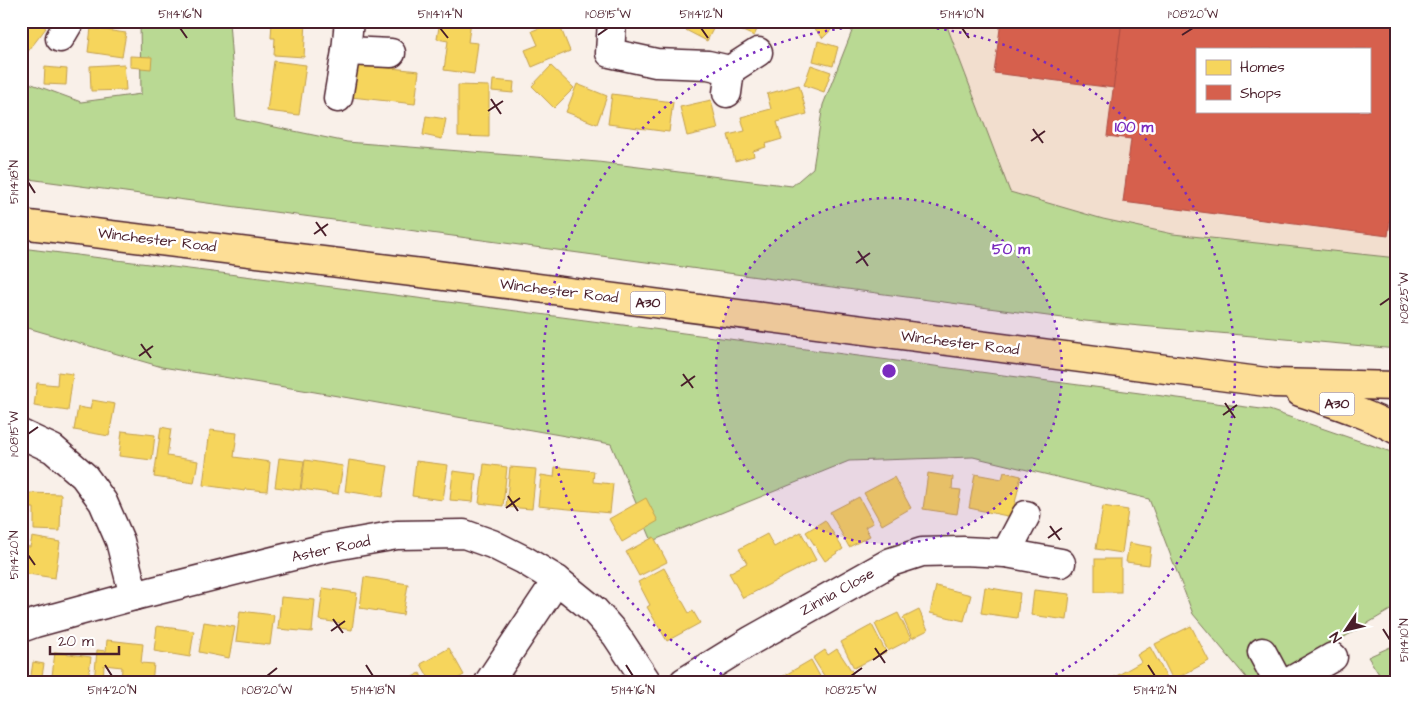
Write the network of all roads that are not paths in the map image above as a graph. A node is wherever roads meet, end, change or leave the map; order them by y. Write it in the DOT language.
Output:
graph roads {
  1 [pos="349,21"];
  2 [pos="612,21"];
  3 [pos="346,51"];
  4 [pos="758,52"];
  5 [pos="390,53"];
  6 [pos="338,98"];
  7 [pos="21,224"];
  8 [pos="1274,384"];
  9 [pos="1397,386"];
  10 [pos="1397,430"];
  11 [pos="21,434"];
  12 [pos="1026,516"];
  13 [pos="1006,553"];
  14 [pos="1061,563"];
  15 [pos="557,580"];
  16 [pos="134,596"];
  17 [pos="21,628"];
  18 [pos="1262,652"];
  19 [pos="1332,657"];
  20 [pos="642,674"];
  21 [pos="489,682"];
  22 [pos="684,682"];
  23 [pos="1278,682"];
  24 [pos="1289,682"];
  1 -- 3 [label="street"];
  2 -- 4 [label="street"];
  3 -- 5 [label="street"];
  3 -- 6 [label="street"];
  7 -- 8 [label="main road, Winchester Road / A30"];
  8 -- 9 [label="main road, Winchester Road / A30"];
  8 -- 10 [label="main road, Winchester Road / A30"];
  11 -- 16 [label="street"];
  12 -- 13 [label="street"];
  13 -- 14 [label="street, Zinnia Close"];
  13 -- 22 [label="street, Zinnia Close"];
  15 -- 16 [label="street, Aster Road"];
  15 -- 20 [label="street, Aster Road"];
  15 -- 21 [label="street"];
  16 -- 17 [label="street, Aster Road"];
  18 -- 23 [label="street"];
  19 -- 24 [label="street"];
}
